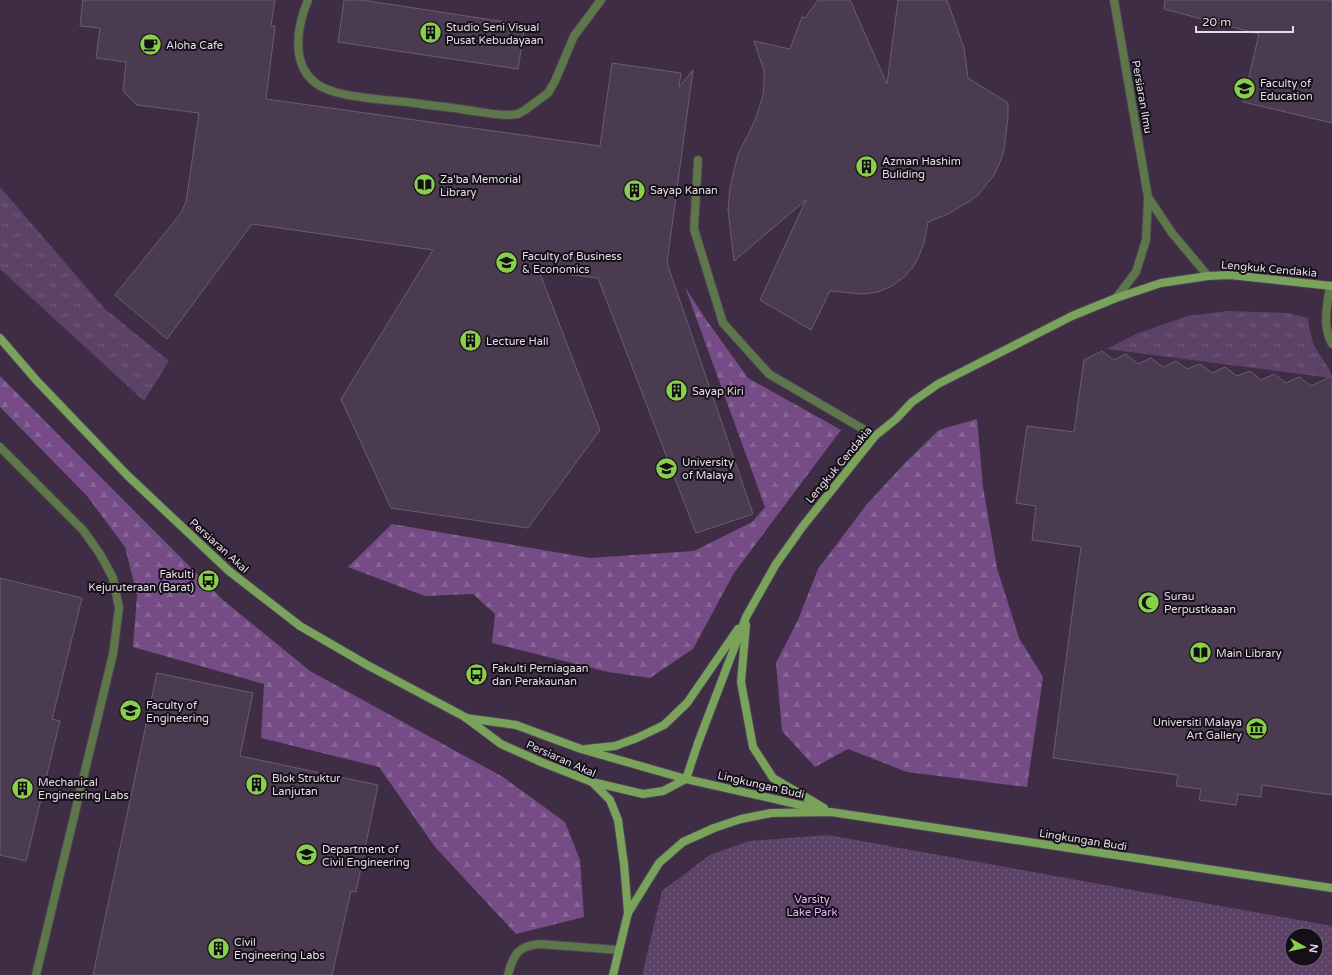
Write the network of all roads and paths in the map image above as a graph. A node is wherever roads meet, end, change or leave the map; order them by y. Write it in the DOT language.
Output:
graph roads {
  1 [pos="308,0"];
  2 [pos="601,0"];
  3 [pos="1114,0"];
  4 [pos="698,160"];
  5 [pos="1148,197"];
  6 [pos="1208,276"];
  7 [pos="1331,286"];
  8 [pos="1116,298"];
  9 [pos="0,338"];
  10 [pos="1332,344"];
  11 [pos="875,436"];
  12 [pos="0,447"];
  13 [pos="746,617"];
  14 [pos="465,718"];
  15 [pos="582,749"];
  16 [pos="686,779"];
  17 [pos="592,782"];
  18 [pos="831,812"];
  19 [pos="1332,888"];
  20 [pos="628,913"];
  21 [pos="619,950"];
  22 [pos="36,975"];
  23 [pos="508,975"];
  24 [pos="613,975"];
  1 -- 2 [label="street"];
  3 -- 5 [label="street, Persiaran Ilmu"];
  4 -- 11 [label="street"];
  5 -- 6 [label="street, Persiaran Ilmu"];
  5 -- 8 [label="street, Persiaran Ilmu"];
  6 -- 7 [label="street, Lengkuk Cendakia"];
  6 -- 8 [label="street, Lengkuk Cendakia"];
  7 -- 10 [label="street"];
  8 -- 11 [label="street, Lengkuk Cendakia"];
  9 -- 14 [label="street, Persiaran Akal"];
  11 -- 13 [label="street, Lengkuk Cendakia"];
  12 -- 22 [label="street"];
  13 -- 15 [label="street"];
  13 -- 16 [label="street, Lengkuk Cendakia"];
  13 -- 18 [label="street"];
  14 -- 15 [label="street, Persiaran Akal"];
  14 -- 17 [label="street, Persiaran Akal"];
  15 -- 16 [label="street, Persiaran Akal"];
  16 -- 17 [label="street"];
  16 -- 18 [label="street, Lingkungan Budi"];
  17 -- 20 [label="street, Persiaran Akal"];
  18 -- 19 [label="street, Lingkungan Budi"];
  18 -- 20 [label="street, Lingkungan Budi"];
  20 -- 21 [label="street, Lingkungan Budi"];
  21 -- 23 [label="street"];
  21 -- 24 [label="street, Lingkungan Budi"];
}
